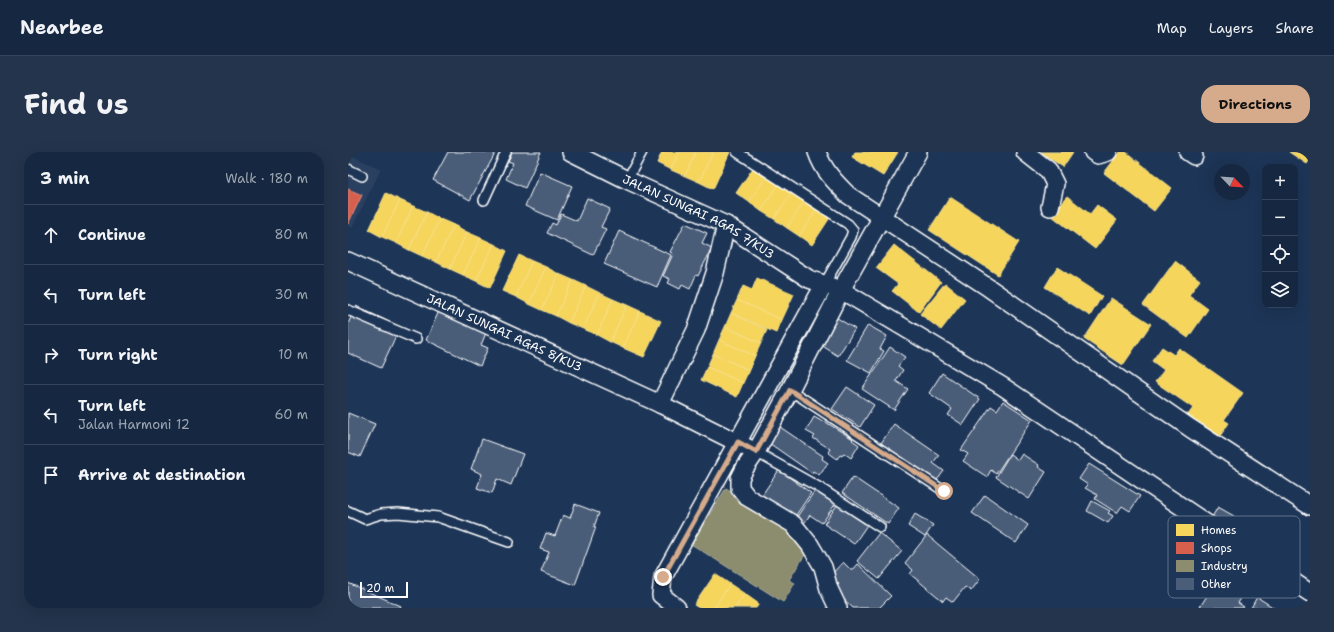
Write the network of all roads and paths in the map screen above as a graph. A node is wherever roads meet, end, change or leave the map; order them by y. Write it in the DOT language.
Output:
graph roads {
  1 [pos="506,152"];
  2 [pos="571,152"];
  3 [pos="642,152"];
  4 [pos="737,152"];
  5 [pos="817,152"];
  6 [pos="918,152"];
  7 [pos="1025,152"];
  8 [pos="1093,152"];
  9 [pos="1108,152"];
  10 [pos="348,169"];
  11 [pos="362,176"];
  12 [pos="627,180"];
  13 [pos="484,200"];
  14 [pos="1050,207"];
  15 [pos="882,218"];
  16 [pos="726,224"];
  17 [pos="348,261"];
  18 [pos="824,285"];
  19 [pos="841,290"];
  20 [pos="348,310"];
  21 [pos="416,339"];
  22 [pos="790,390"];
  23 [pos="660,404"];
  24 [pos="738,442"];
  25 [pos="756,452"];
  26 [pos="944,491"];
  27 [pos="1310,506"];
  28 [pos="348,511"];
  29 [pos="1195,516"];
  30 [pos="880,527"];
  31 [pos="509,542"];
  32 [pos="1300,586"];
  33 [pos="1310,593"];
  34 [pos="677,608"];
  35 [pos="838,608"];
  1 -- 13 [label="lane"];
  2 -- 12 [label="street, JALAN SUNGAI AGAS 7/KU3"];
  3 -- 12 [label="lane"];
  4 -- 18 [label="lane"];
  5 -- 15 [label="street"];
  6 -- 15 [label="street"];
  7 -- 14 [label="street"];
  8 -- 9 [label="street"];
  10 -- 11 [label="lane"];
  12 -- 16 [label="street, JALAN SUNGAI AGAS 7/KU3"];
  15 -- 19 [label="street"];
  15 -- 27 [label="street"];
  16 -- 18 [label="street, JALAN SUNGAI AGAS 7/KU3"];
  16 -- 23 [label="street"];
  17 -- 23 [label="street, JALAN SUNGAI AGAS 8/KU3"];
  18 -- 19 [label="street, JALAN SUNGAI AGAS 7/KU3"];
  18 -- 24 [label="street"];
  19 -- 22 [label="street"];
  19 -- 29 [label="street, JALAN SUNGAI AGAS 7/KU3"];
  20 -- 21 [label="lane"];
  22 -- 25 [label="street"];
  22 -- 26 [label="lane"];
  23 -- 24 [label="street, JALAN SUNGAI AGAS 8/KU3"];
  24 -- 25 [label="street, JALAN SUNGAI AGAS 8/KU3"];
  24 -- 34 [label="street"];
  25 -- 30 [label="lane"];
  25 -- 35 [label="street"];
  28 -- 31 [label="lane"];
  32 -- 33 [label="street, JALAN SUNGAI AGAS 7/KU3"];
}
